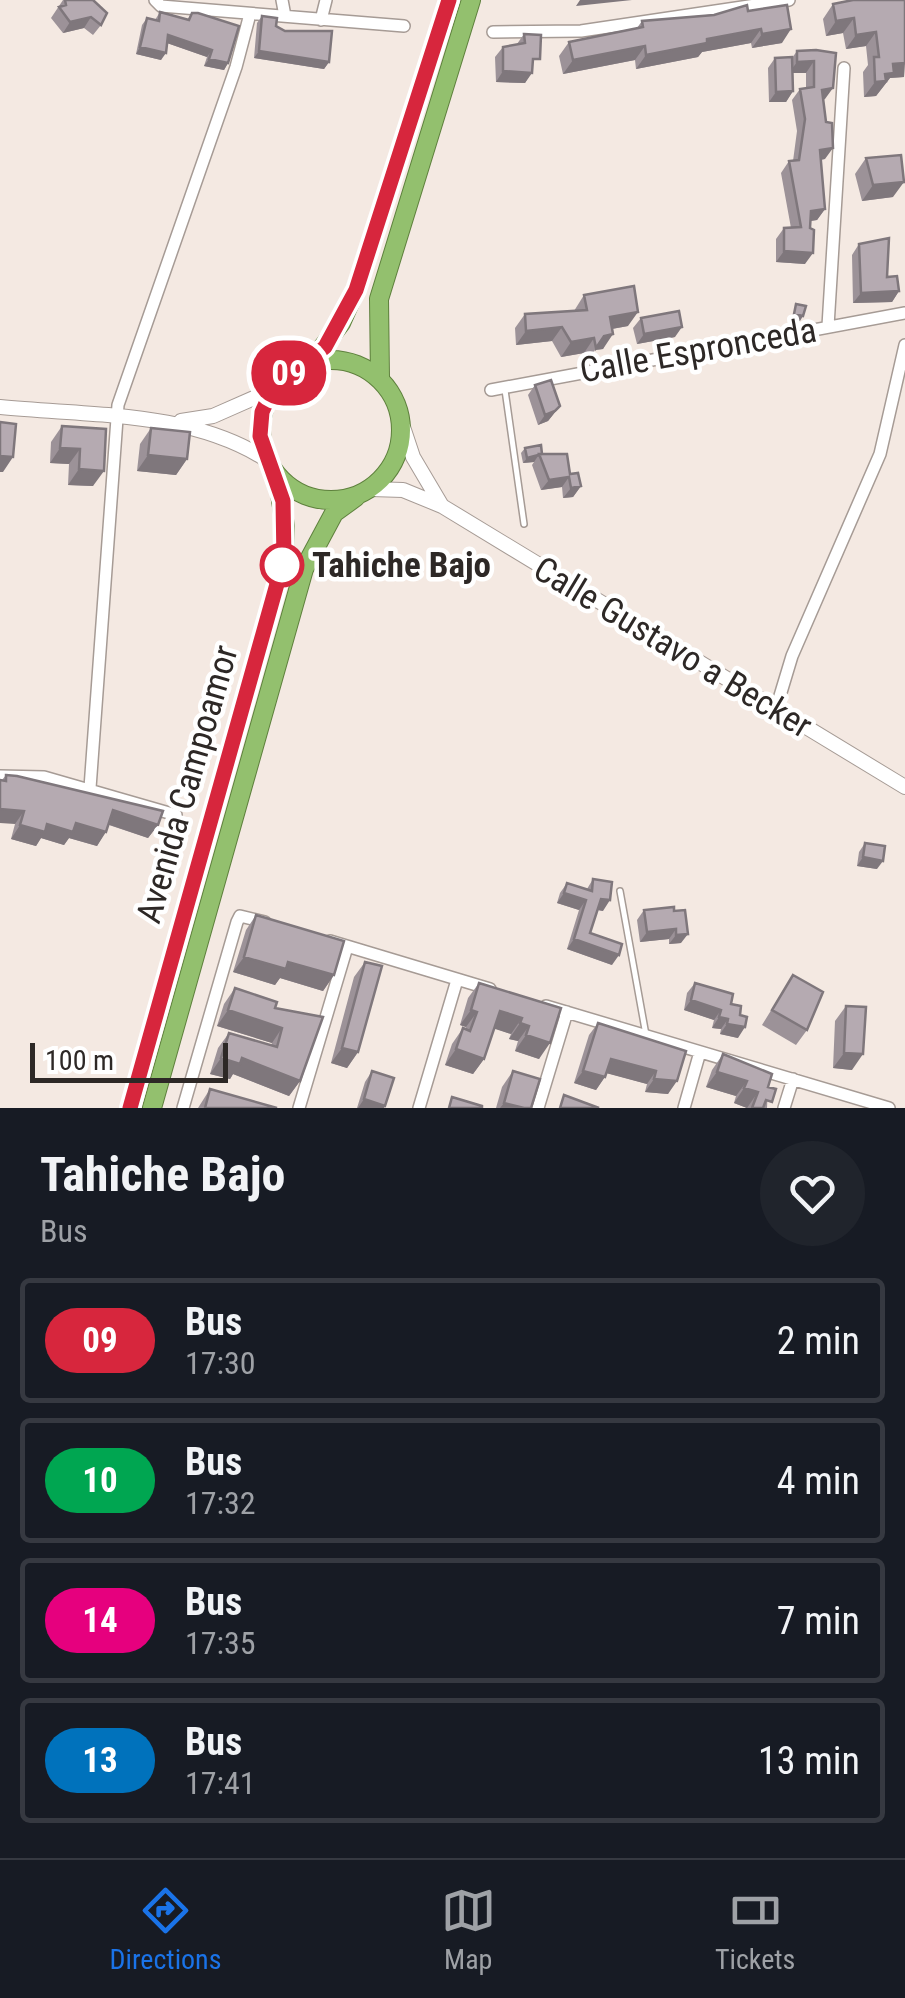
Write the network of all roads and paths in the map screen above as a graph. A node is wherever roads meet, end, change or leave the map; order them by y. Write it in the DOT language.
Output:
graph roads {
  1 [pos="155,0"];
  2 [pos="282,0"];
  3 [pos="326,0"];
  4 [pos="448,0"];
  5 [pos="472,0"];
  6 [pos="789,0"];
  7 [pos="735,4"];
  8 [pos="250,14"];
  9 [pos="285,16"];
  10 [pos="322,20"];
  11 [pos="404,26"];
  12 [pos="493,32"];
  13 [pos="844,68"];
  14 [pos="905,314"];
  15 [pos="828,326"];
  16 [pos="905,345"];
  17 [pos="312,362"];
  18 [pos="380,378"];
  19 [pos="498,388"];
  20 [pos="272,390"];
  21 [pos="0,407"];
  22 [pos="116,418"];
  23 [pos="170,422"];
  24 [pos="403,427"];
  25 [pos="272,468"];
  26 [pos="364,493"];
  27 [pos="442,506"];
  28 [pos="524,524"];
  29 [pos="776,709"];
  30 [pos="0,776"];
  31 [pos="905,787"];
  32 [pos="90,788"];
  33 [pos="176,815"];
  34 [pos="620,891"];
  35 [pos="208,908"];
  36 [pos="280,926"];
  37 [pos="314,936"];
  38 [pos="348,946"];
  39 [pos="457,980"];
  40 [pos="512,996"];
  41 [pos="530,1001"];
  42 [pos="567,1012"];
  43 [pos="646,1035"];
  44 [pos="700,1052"];
  45 [pos="139,1076"];
  46 [pos="793,1080"];
  47 [pos="190,1084"];
  48 [pos="207,1089"];
  49 [pos="855,1103"];
  50 [pos="119,1108"];
  51 [pos="130,1108"];
  52 [pos="152,1108"];
  53 [pos="163,1108"];
  54 [pos="184,1108"];
  55 [pos="299,1108"];
  56 [pos="419,1108"];
  57 [pos="538,1108"];
  58 [pos="684,1108"];
  59 [pos="784,1108"];
  60 [pos="890,1108"];
  1 -- 8 [label="street"];
  2 -- 9 [label="street"];
  3 -- 10 [label="street"];
  4 -- 17 [label="highway"];
  5 -- 18 [label="highway"];
  6 -- 7 [label="street"];
  7 -- 12 [label="street"];
  8 -- 9 [label="street"];
  8 -- 22 [label="street"];
  9 -- 10 [label="street"];
  10 -- 11 [label="street"];
  13 -- 15 [label="street"];
  14 -- 15 [label="street, Calle Espronceda"];
  15 -- 19 [label="street, Calle Espronceda"];
  16 -- 29 [label="street"];
  17 -- 18 [label="highway"];
  17 -- 20 [label="highway"];
  18 -- 24 [label="highway"];
  19 -- 28 [label="lane"];
  20 -- 23 [label="street"];
  20 -- 25 [label="highway"];
  21 -- 22 [label="street"];
  22 -- 23 [label="street"];
  22 -- 32 [label="street"];
  23 -- 25 [label="street"];
  24 -- 26 [label="highway"];
  24 -- 27 [label="street, Calle Gustavo a Becker"];
  25 -- 26 [label="highway"];
  25 -- 45 [label="highway, Avenida Campoamor"];
  26 -- 27 [label="street, Calle Gustavo a Becker"];
  26 -- 35 [label="highway, Avenida Campoamor"];
  27 -- 29 [label="street, Calle Gustavo a Becker"];
  29 -- 31 [label="street, Calle Gustavo a Becker"];
  30 -- 32 [label="street"];
  32 -- 33 [label="street"];
  34 -- 43 [label="lane"];
  35 -- 52 [label="highway, Avenida Campoamor"];
  35 -- 53 [label="highway"];
  36 -- 47 [label="street"];
  37 -- 38 [label="street"];
  38 -- 39 [label="street"];
  38 -- 55 [label="street"];
  39 -- 40 [label="street"];
  39 -- 56 [label="street"];
  41 -- 42 [label="street"];
  42 -- 43 [label="street"];
  42 -- 57 [label="street"];
  43 -- 44 [label="street"];
  44 -- 46 [label="street"];
  44 -- 58 [label="street"];
  45 -- 50 [label="highway"];
  45 -- 51 [label="highway, Avenida Campoamor"];
  46 -- 49 [label="street"];
  46 -- 59 [label="street"];
  47 -- 48 [label="street"];
  47 -- 54 [label="street"];
  49 -- 60 [label="street"];
}
